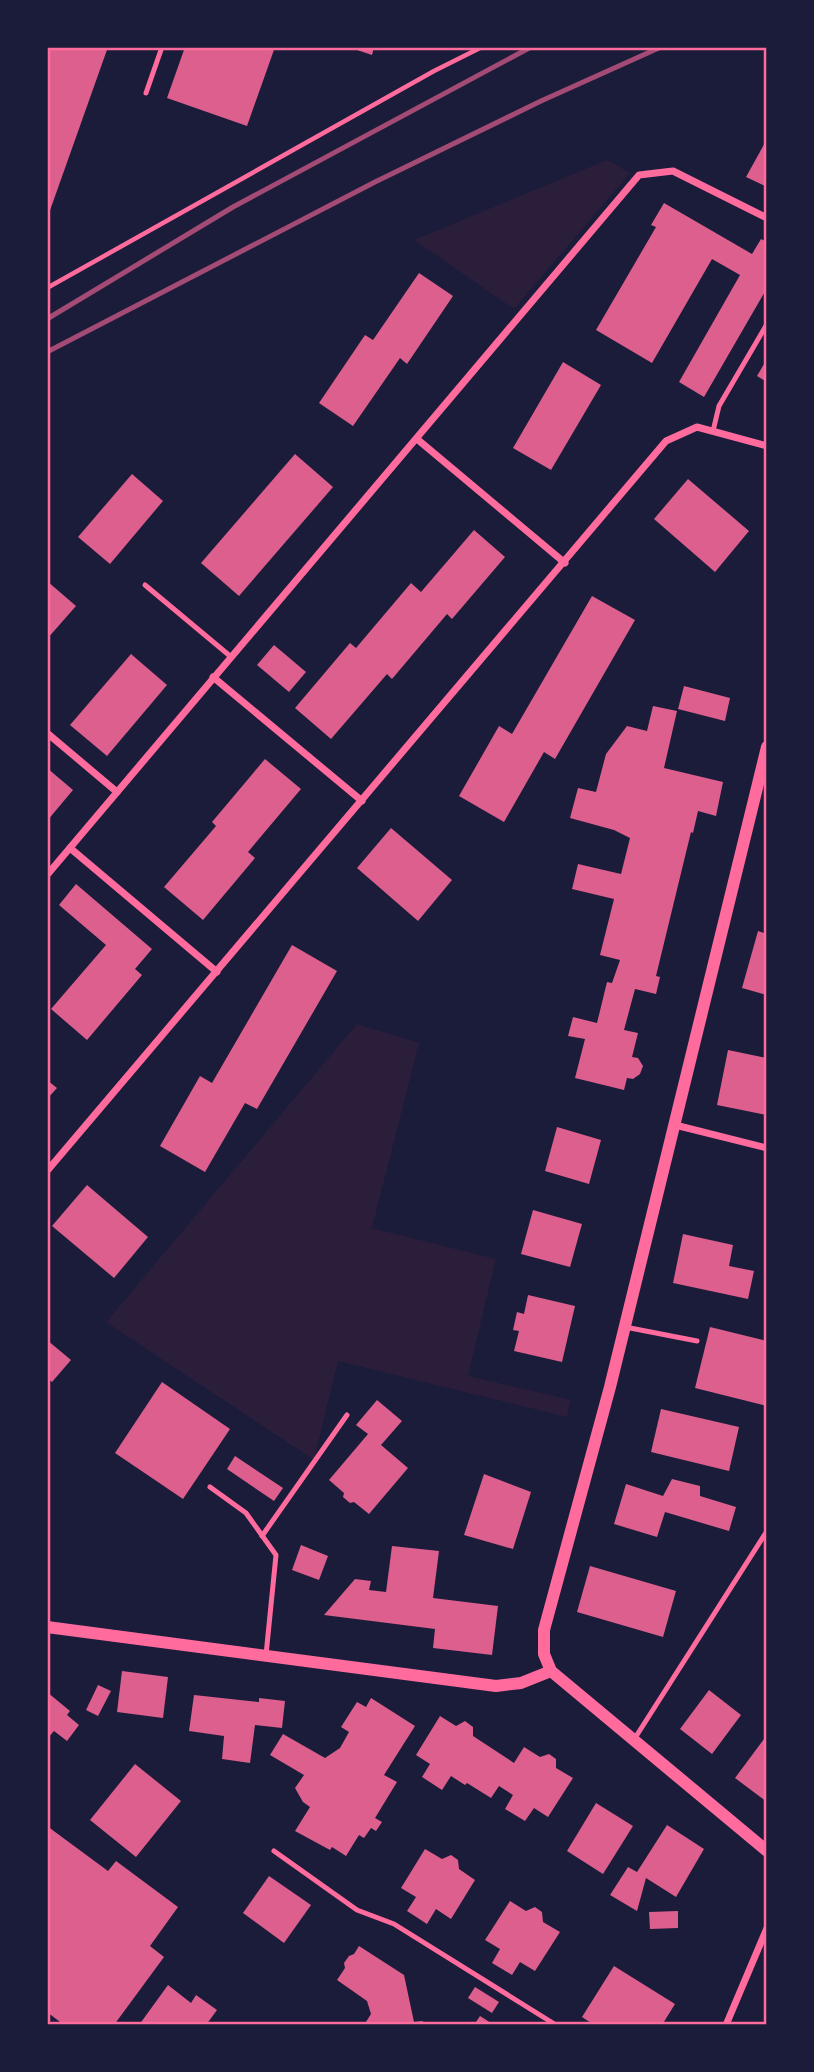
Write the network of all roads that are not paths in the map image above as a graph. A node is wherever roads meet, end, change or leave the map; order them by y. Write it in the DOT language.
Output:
graph roads {
  1 [pos="162,47"];
  2 [pos="146,93"];
  3 [pos="767,218"];
  4 [pos="767,324"];
  5 [pos="713,431"];
  6 [pos="417,439"];
  7 [pos="767,446"];
  8 [pos="565,563"];
  9 [pos="145,585"];
  10 [pos="230,656"];
  11 [pos="213,677"];
  12 [pos="47,733"];
  13 [pos="767,747"];
  14 [pos="117,792"];
  15 [pos="362,801"];
  16 [pos="70,848"];
  17 [pos="47,875"];
  18 [pos="217,972"];
  19 [pos="675,1125"];
  20 [pos="767,1148"];
  21 [pos="47,1171"];
  22 [pos="625,1327"];
  23 [pos="697,1341"];
  24 [pos="347,1415"];
  25 [pos="210,1487"];
  26 [pos="767,1531"];
  27 [pos="262,1536"];
  28 [pos="47,1627"];
  29 [pos="266,1656"];
  30 [pos="551,1671"];
  31 [pos="633,1741"];
  32 [pos="274,1851"];
  33 [pos="767,1851"];
  34 [pos="767,1928"];
  35 [pos="556,2025"];
  36 [pos="726,2025"];
  1 -- 2 [label="lane"];
  3 -- 6 [label="street"];
  4 -- 5 [label="lane"];
  5 -- 7 [label="street"];
  5 -- 8 [label="street"];
  6 -- 8 [label="street"];
  6 -- 10 [label="street"];
  8 -- 15 [label="street"];
  9 -- 10 [label="lane"];
  10 -- 11 [label="street"];
  11 -- 14 [label="street"];
  11 -- 15 [label="street"];
  12 -- 14 [label="street"];
  13 -- 19 [label="street"];
  14 -- 16 [label="street"];
  15 -- 18 [label="street"];
  16 -- 17 [label="street"];
  16 -- 18 [label="street"];
  18 -- 21 [label="street"];
  19 -- 20 [label="street"];
  19 -- 22 [label="street"];
  22 -- 23 [label="lane"];
  22 -- 30 [label="street"];
  24 -- 27 [label="lane"];
  25 -- 27 [label="lane"];
  26 -- 31 [label="lane"];
  27 -- 29 [label="lane"];
  28 -- 29 [label="street"];
  29 -- 30 [label="street"];
  30 -- 31 [label="street"];
  31 -- 33 [label="street"];
  32 -- 35 [label="lane"];
  34 -- 36 [label="street"];
}
